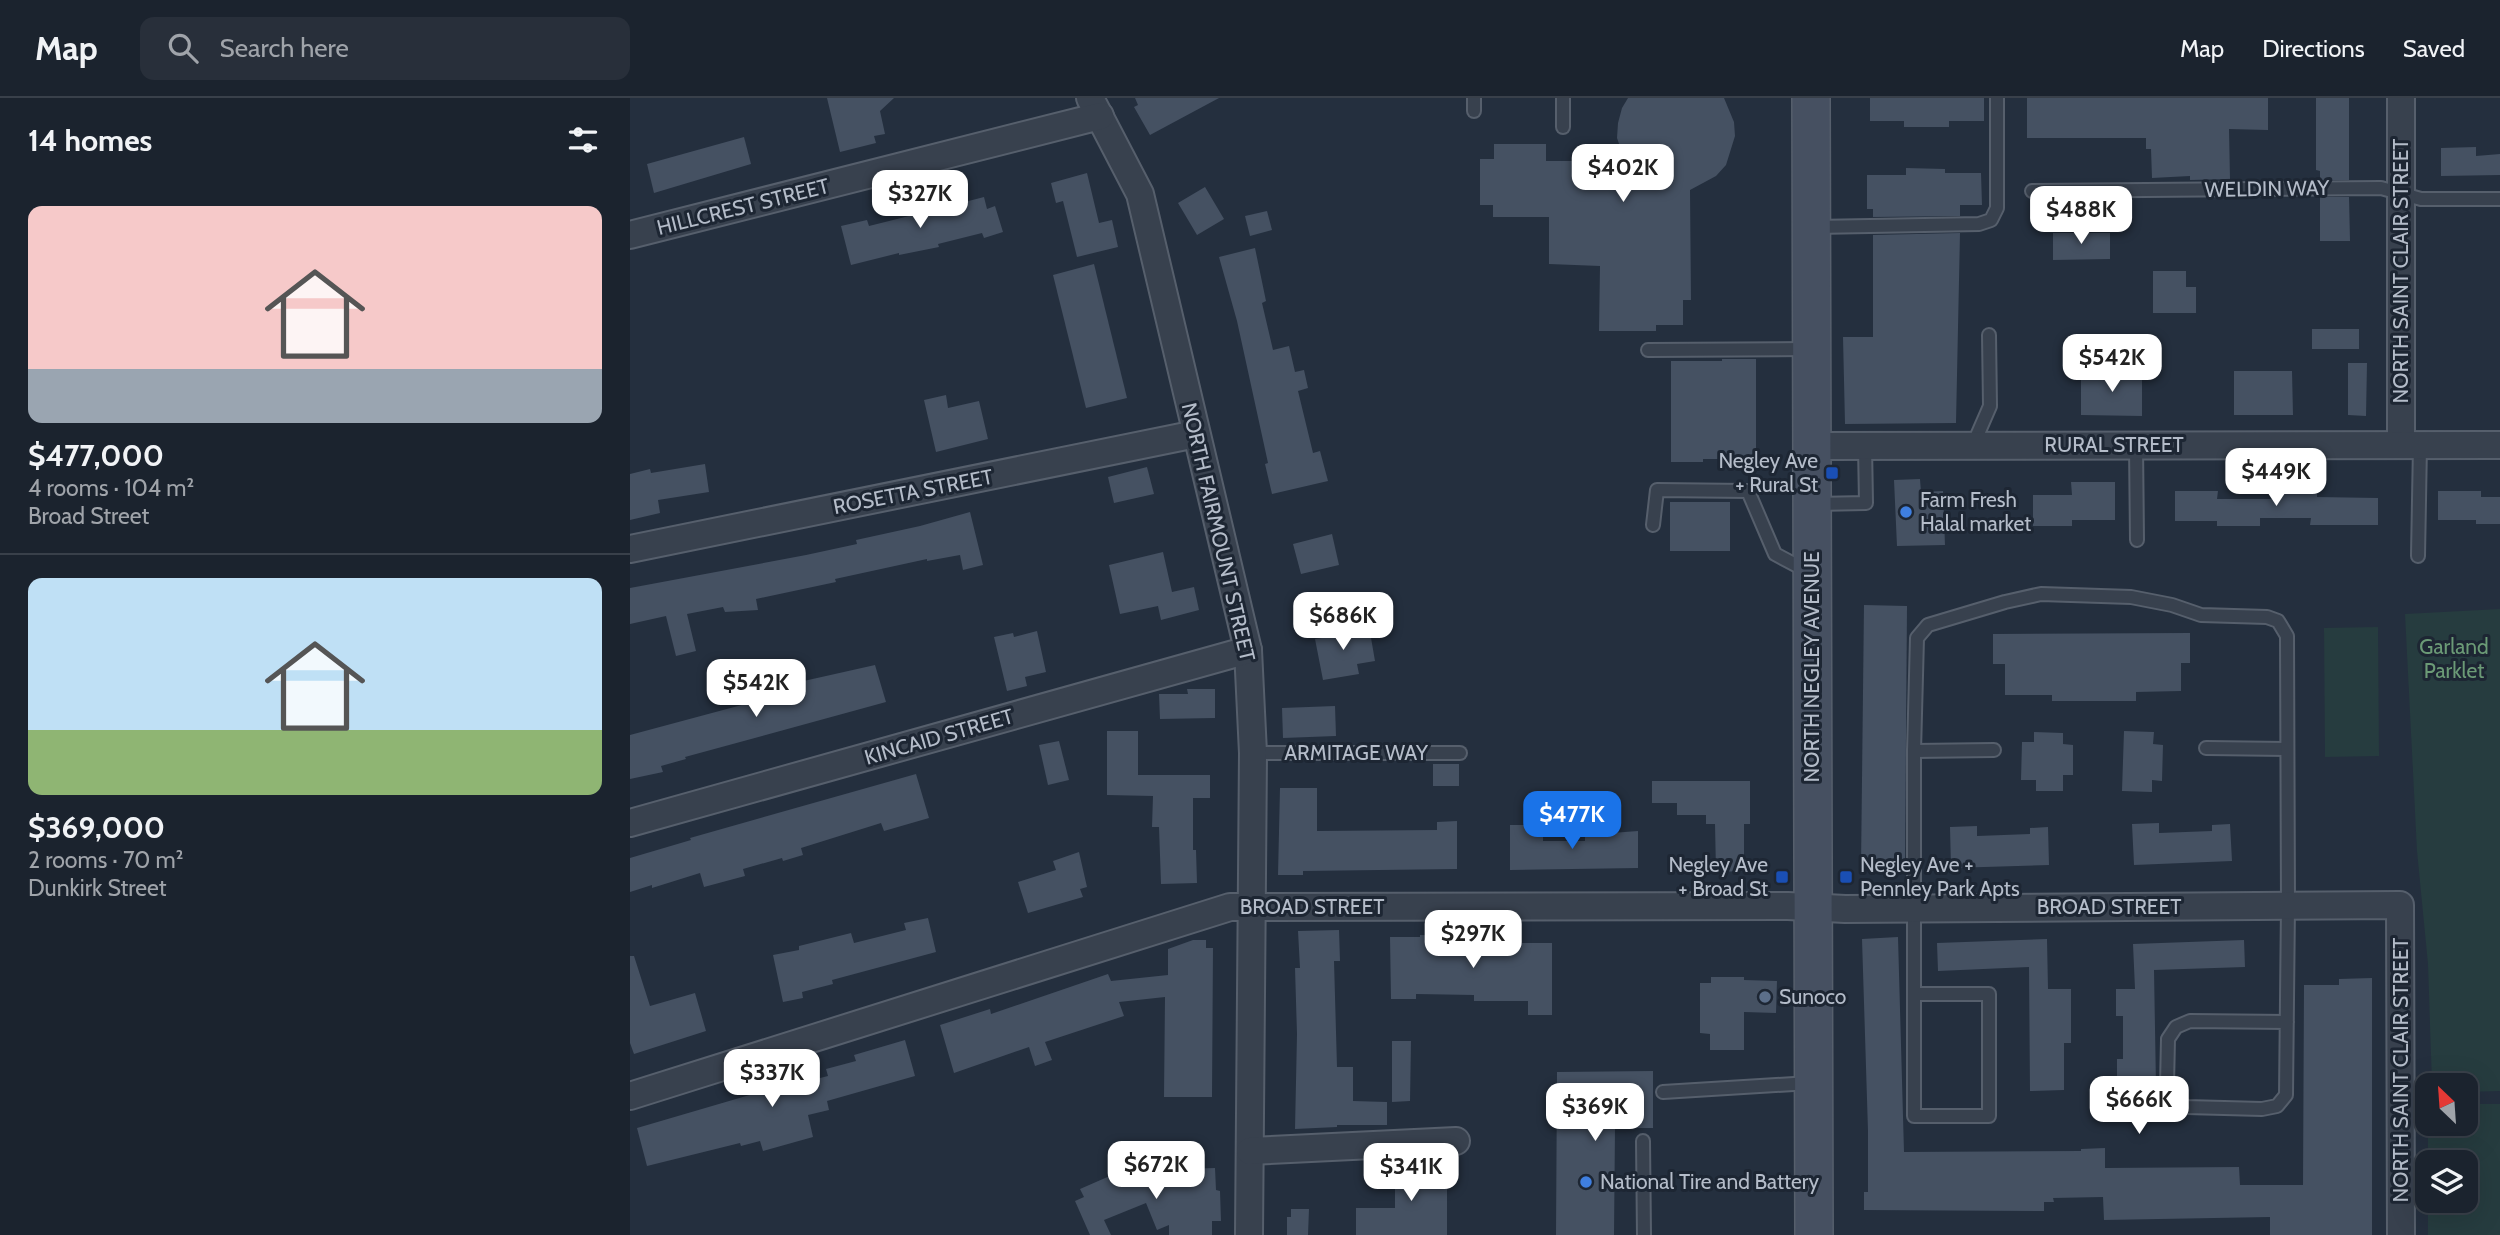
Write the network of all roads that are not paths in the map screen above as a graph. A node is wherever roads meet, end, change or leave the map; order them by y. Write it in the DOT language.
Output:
graph roads {
  1 [pos="1563,98"];
  2 [pos="1811,98"];
  3 [pos="1997,98"];
  4 [pos="2401,98"];
  5 [pos="1095,107"];
  6 [pos="1563,127"];
  7 [pos="2032,191"];
  8 [pos="2401,194"];
  9 [pos="2500,199"];
  10 [pos="1812,227"];
  11 [pos="630,235"];
  12 [pos="1989,335"];
  13 [pos="1812,349"];
  14 [pos="1648,350"];
  15 [pos="1196,434"];
  16 [pos="2136,445"];
  17 [pos="2410,445"];
  18 [pos="1812,446"];
  19 [pos="1865,446"];
  20 [pos="1973,446"];
  21 [pos="2500,446"];
  22 [pos="1812,504"];
  23 [pos="1653,525"];
  24 [pos="2137,540"];
  25 [pos="630,549"];
  26 [pos="2418,556"];
  27 [pos="1812,573"];
  28 [pos="1248,650"];
  29 [pos="2206,748"];
  30 [pos="2287,749"];
  31 [pos="1994,750"];
  32 [pos="1914,751"];
  33 [pos="1253,753"];
  34 [pos="1460,753"];
  35 [pos="630,823"];
  36 [pos="2288,905"];
  37 [pos="2400,905"];
  38 [pos="1252,906"];
  39 [pos="1914,908"];
  40 [pos="1813,909"];
  41 [pos="1915,995"];
  42 [pos="2287,1022"];
  43 [pos="1814,1083"];
  44 [pos="1663,1092"];
  45 [pos="630,1096"];
  46 [pos="1456,1141"];
  47 [pos="1643,1141"];
  48 [pos="1250,1151"];
  49 [pos="1249,1235"];
  50 [pos="1644,1235"];
  51 [pos="1814,1235"];
  52 [pos="2401,1235"];
  1 -- 6 [label="lane"];
  2 -- 10 [label="main road, NORTH NEGLEY AVENUE"];
  3 -- 10 [label="lane"];
  4 -- 8 [label="street, NORTH SAINT CLAIR STREET"];
  5 -- 11 [label="street, HILLCREST STREET"];
  5 -- 15 [label="street, NORTH FAIRMOUNT STREET"];
  7 -- 8 [label="lane, WELDIN WAY"];
  8 -- 9 [label="lane, WELDIN WAY"];
  8 -- 17 [label="street, NORTH SAINT CLAIR STREET"];
  10 -- 13 [label="main road, NORTH NEGLEY AVENUE"];
  12 -- 20 [label="lane"];
  13 -- 14 [label="lane"];
  13 -- 18 [label="main road, NORTH NEGLEY AVENUE"];
  15 -- 25 [label="street, ROSETTA STREET"];
  15 -- 28 [label="street, NORTH FAIRMOUNT STREET"];
  16 -- 17 [label="street, RURAL STREET"];
  16 -- 20 [label="street, RURAL STREET"];
  16 -- 24 [label="lane"];
  17 -- 21 [label="street, RURAL STREET"];
  17 -- 26 [label="lane"];
  18 -- 19 [label="street, RURAL STREET"];
  18 -- 22 [label="main road, NORTH NEGLEY AVENUE"];
  19 -- 20 [label="street, RURAL STREET"];
  19 -- 22 [label="lane"];
  22 -- 27 [label="main road, NORTH NEGLEY AVENUE"];
  23 -- 27 [label="lane"];
  27 -- 40 [label="main road, NORTH NEGLEY AVENUE"];
  28 -- 33 [label="street, NORTH FAIRMOUNT STREET"];
  28 -- 35 [label="street, KINCAID STREET"];
  29 -- 30 [label="lane"];
  30 -- 32 [label="lane"];
  30 -- 36 [label="lane"];
  31 -- 32 [label="lane"];
  32 -- 39 [label="lane"];
  33 -- 34 [label="lane, ARMITAGE WAY"];
  33 -- 38 [label="street, NORTH FAIRMOUNT STREET"];
  36 -- 37 [label="street, BROAD STREET"];
  36 -- 39 [label="street, BROAD STREET"];
  36 -- 42 [label="lane"];
  37 -- 52 [label="street, NORTH SAINT CLAIR STREET"];
  38 -- 40 [label="street, BROAD STREET"];
  38 -- 45 [label="street, BROAD STREET"];
  38 -- 48 [label="street, NORTH FAIRMOUNT STREET"];
  39 -- 40 [label="street, BROAD STREET"];
  39 -- 41 [label="lane"];
  40 -- 43 [label="main road, NORTH NEGLEY AVENUE"];
  41 -- 41 [label="lane"];
  42 -- 42 [label="lane"];
  43 -- 44 [label="lane"];
  43 -- 51 [label="main road, NORTH NEGLEY AVENUE"];
  46 -- 48 [label="street"];
  47 -- 50 [label="lane"];
  48 -- 49 [label="street, NORTH FAIRMOUNT STREET"];
}
